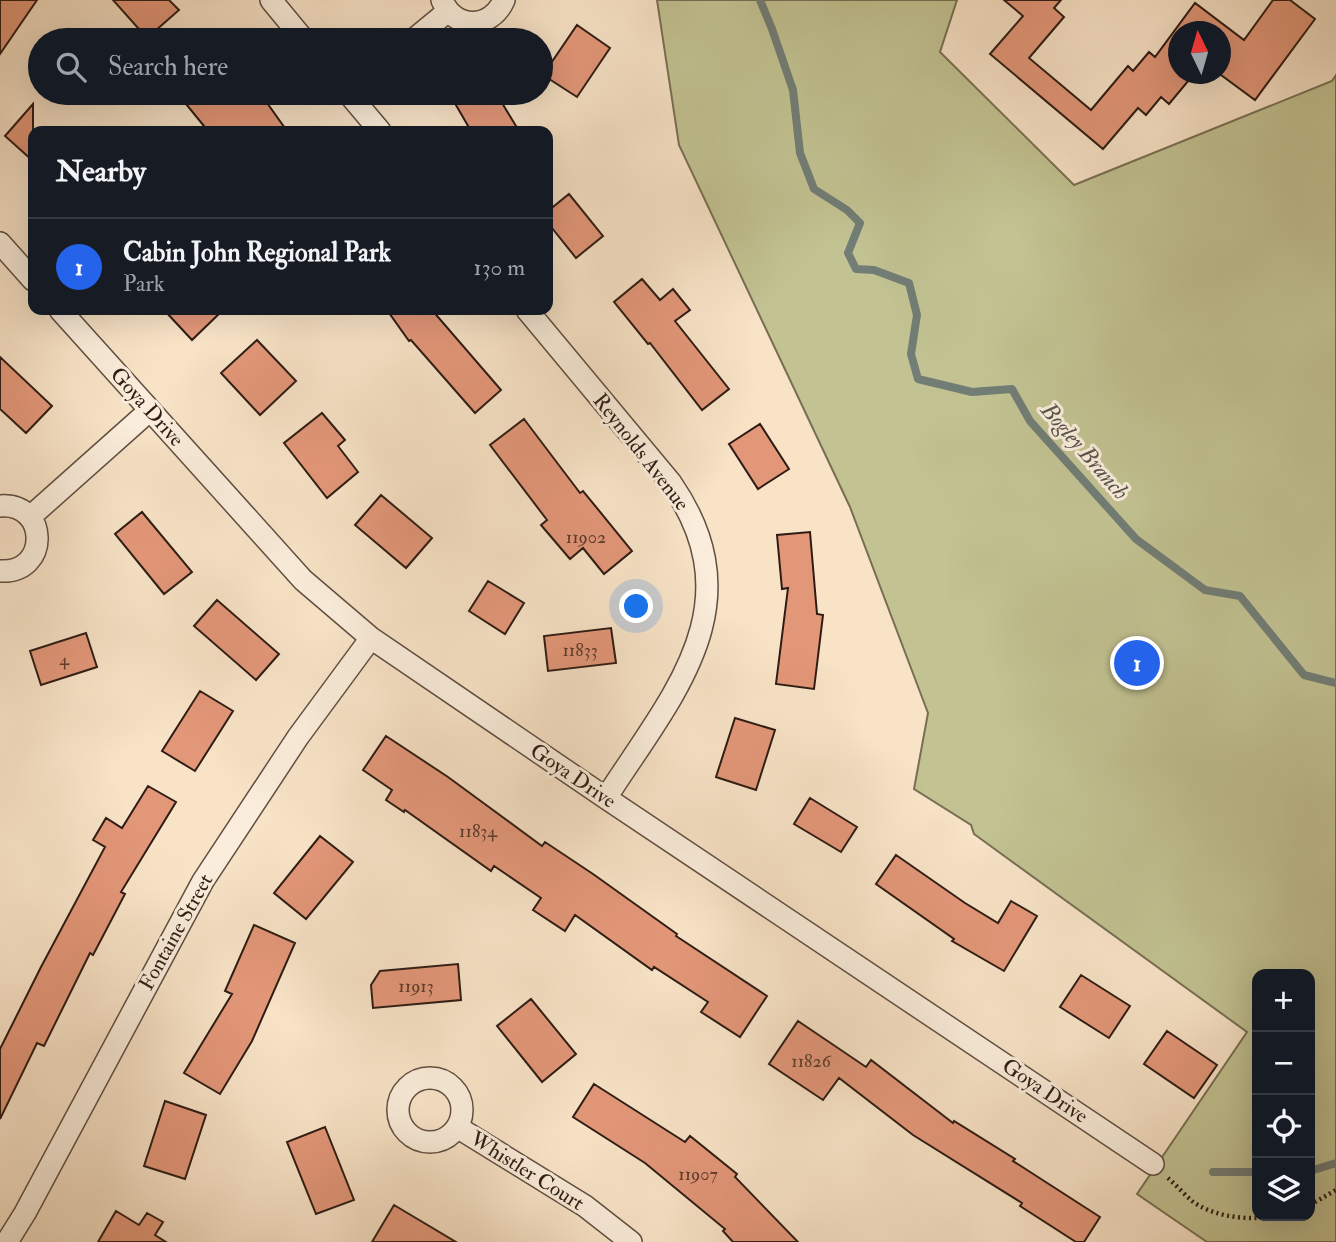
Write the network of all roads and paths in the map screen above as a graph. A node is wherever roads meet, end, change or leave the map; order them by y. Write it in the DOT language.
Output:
graph roads {
  1 [pos="271,0"];
  2 [pos="504,0"];
  3 [pos="444,6"];
  4 [pos="294,28"];
  5 [pos="424,28"];
  6 [pos="358,105"];
  7 [pos="376,126"];
  8 [pos="0,243"];
  9 [pos="28,274"];
  10 [pos="64,315"];
  11 [pos="531,315"];
  12 [pos="149,411"];
  13 [pos="0,506"];
  14 [pos="30,517"];
  15 [pos="0,571"];
  16 [pos="371,638"];
  17 [pos="606,798"];
  18 [pos="457,1127"];
  19 [pos="1153,1164"];
  20 [pos="1336,1190"];
  21 [pos="1315,1203"];
  22 [pos="1252,1216"];
  23 [pos="8,1242"];
  24 [pos="631,1242"];
  1 -- 4 [label="street"];
  2 -- 3 [label="street"];
  3 -- 5 [label="street"];
  6 -- 7 [label="street"];
  8 -- 9 [label="street"];
  10 -- 12 [label="street, Goya Drive"];
  11 -- 17 [label="street, Reynolds Avenue"];
  12 -- 14 [label="street"];
  12 -- 16 [label="street, Goya Drive"];
  13 -- 14 [label="street"];
  14 -- 15 [label="street"];
  16 -- 17 [label="street, Goya Drive"];
  16 -- 23 [label="street, Fontaine Street"];
  17 -- 19 [label="street, Goya Drive"];
  18 -- 24 [label="street, Whistler Court"];
  19 -- 22 [label="path"];
  20 -- 21 [label="path"];
}
